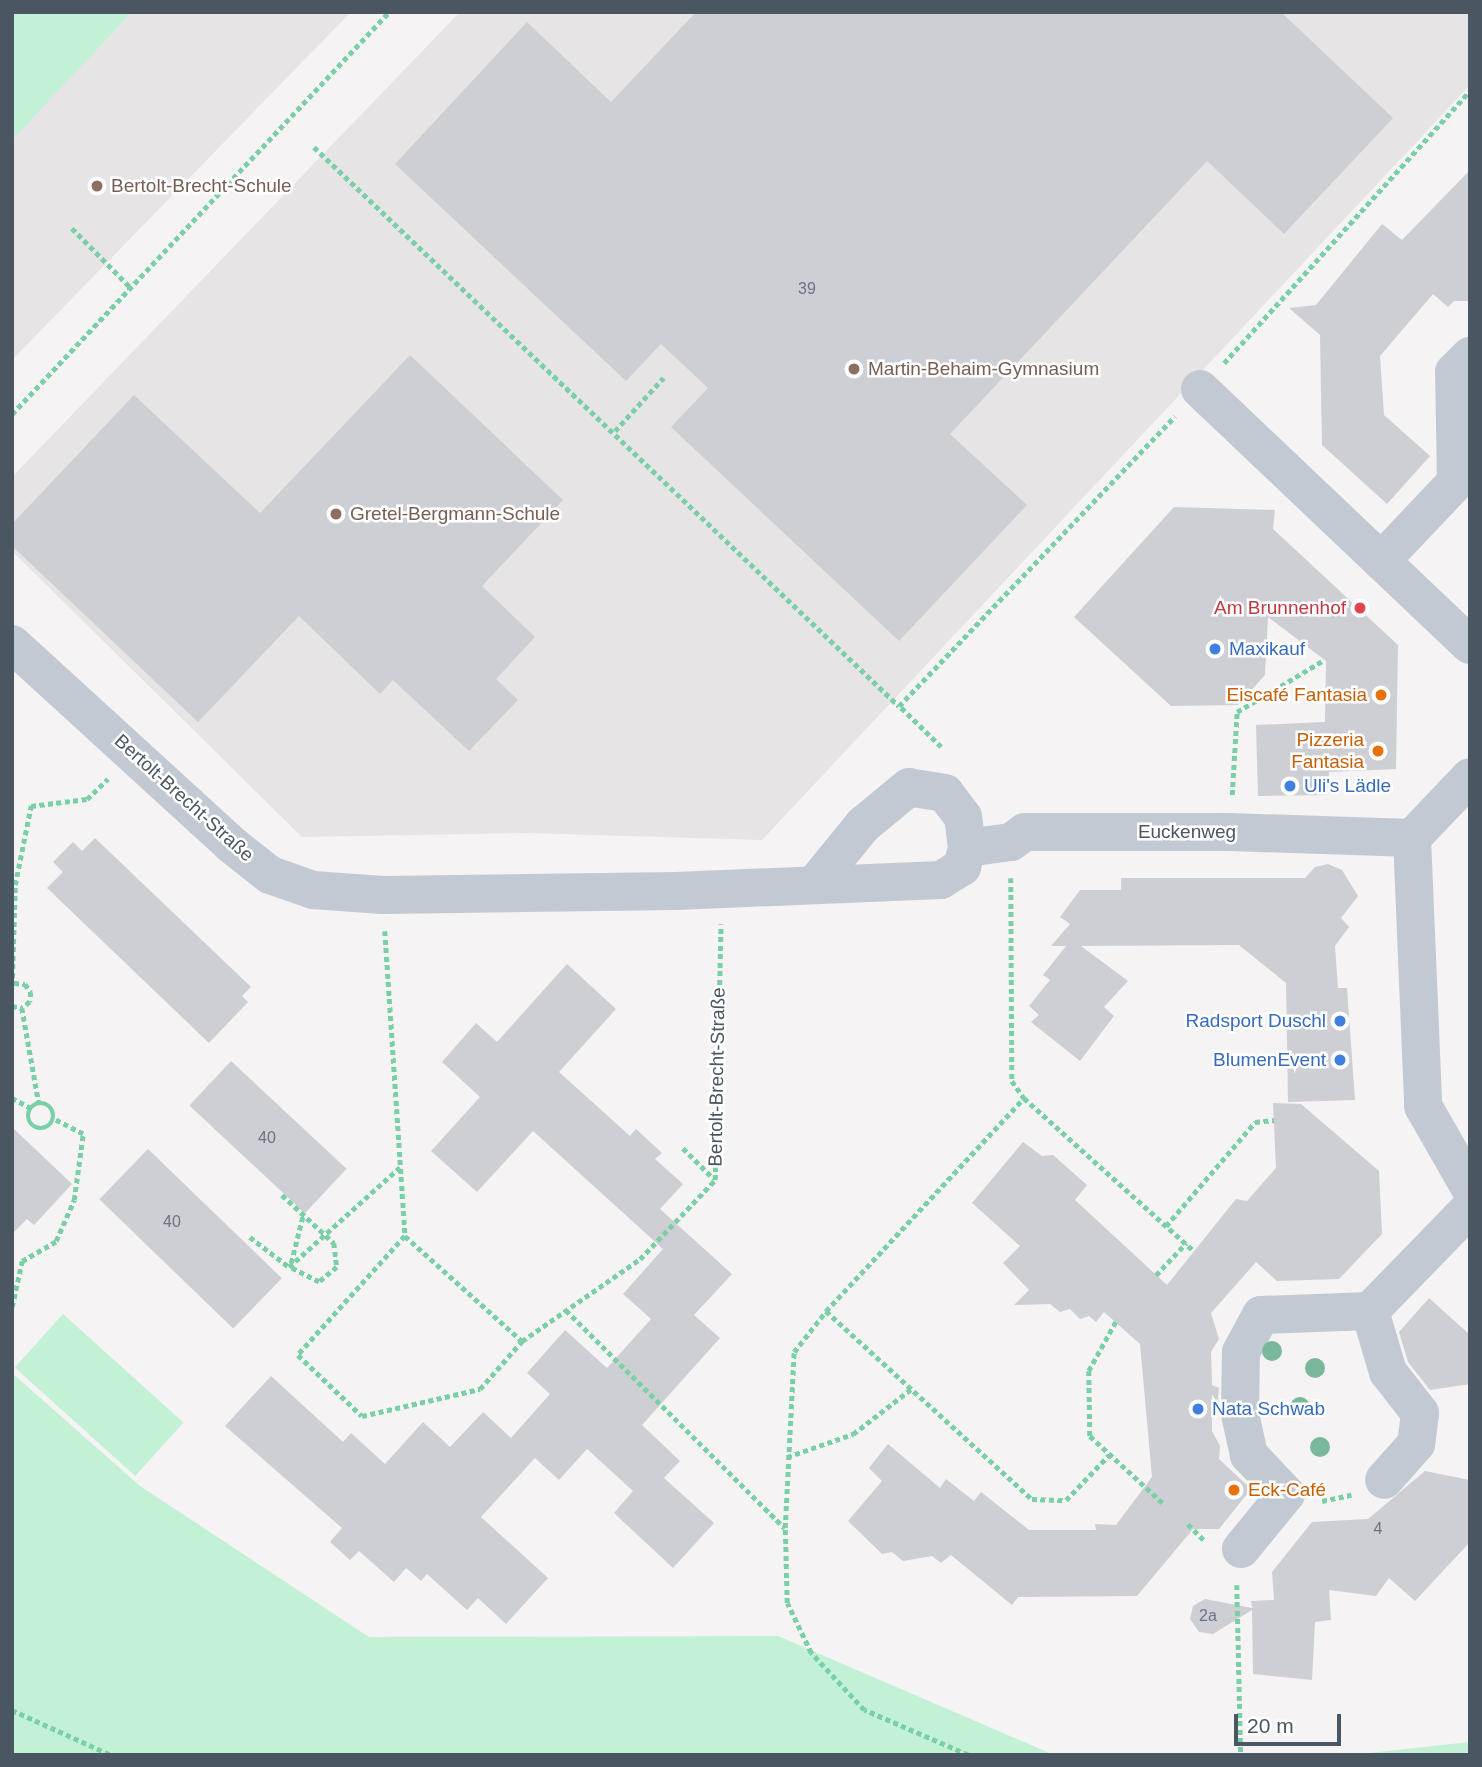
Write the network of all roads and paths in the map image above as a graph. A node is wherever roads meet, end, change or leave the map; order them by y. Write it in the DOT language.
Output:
graph roads {
  1 [pos="389,12"];
  2 [pos="1470,91"];
  3 [pos="314,147"];
  4 [pos="72,228"];
  5 [pos="131,288"];
  6 [pos="1470,356"];
  7 [pos="663,378"];
  8 [pos="1200,389"];
  9 [pos="12,414"];
  10 [pos="615,431"];
  11 [pos="1381,561"];
  12 [pos="12,644"];
  13 [pos="1470,645"];
  14 [pos="1324,660"];
  15 [pos="899,706"];
  16 [pos="941,747"];
  17 [pos="133,753"];
  18 [pos="1470,777"];
  19 [pos="1229,832"];
  20 [pos="1412,838"];
  21 [pos="1011,842"];
  22 [pos="967,848"];
  23 [pos="814,885"];
  24 [pos="722,889"];
  25 [pos="383,895"];
  26 [pos="13,984"];
  27 [pos="12,1006"];
  28 [pos="22,1008"];
  29 [pos="12,1098"];
  30 [pos="1024,1098"];
  31 [pos="39,1103"];
  32 [pos="31,1108"];
  33 [pos="53,1119"];
  34 [pos="1273,1120"];
  35 [pos="683,1148"];
  36 [pos="400,1166"];
  37 [pos="715,1180"];
  38 [pos="1470,1188"];
  39 [pos="282,1195"];
  40 [pos="1470,1208"];
  41 [pos="303,1215"];
  42 [pos="1166,1226"];
  43 [pos="405,1236"];
  44 [pos="250,1237"];
  45 [pos="1186,1243"];
  46 [pos="1194,1251"];
  47 [pos="289,1268"];
  48 [pos="1156,1275"];
  49 [pos="12,1307"];
  50 [pos="566,1310"];
  51 [pos="826,1311"];
  52 [pos="1370,1311"];
  53 [pos="1116,1322"];
  54 [pos="522,1341"];
  55 [pos="911,1389"];
  56 [pos="1109,1455"];
  57 [pos="787,1457"];
  58 [pos="1384,1480"];
  59 [pos="1286,1494"];
  60 [pos="1165,1504"];
  61 [pos="785,1528"];
  62 [pos="1241,1549"];
  63 [pos="12,1710"];
  64 [pos="111,1755"];
  65 [pos="968,1755"];
  66 [pos="1241,1755"];
  1 -- 5 [label="path"];
  2 -- 8 [label="path"];
  3 -- 10 [label="path"];
  4 -- 5 [label="path"];
  5 -- 9 [label="path"];
  6 -- 11 [label="street"];
  7 -- 10 [label="path"];
  8 -- 11 [label="street"];
  8 -- 15 [label="path"];
  10 -- 15 [label="path"];
  11 -- 13 [label="street"];
  12 -- 17 [label="street, Bertolt-Brecht-Straße"];
  14 -- 19 [label="path"];
  15 -- 16 [label="path"];
  17 -- 25 [label="street, Bertolt-Brecht-Straße"];
  17 -- 26 [label="path"];
  18 -- 20 [label="street"];
  19 -- 20 [label="street, Euckenweg"];
  19 -- 21 [label="street, Euckenweg"];
  20 -- 38 [label="street"];
  21 -- 22 [label="street, Euckenweg"];
  21 -- 30 [label="path"];
  22 -- 23 [label="street, Bertolt-Brecht-Straße"];
  22 -- 23 [label="street"];
  23 -- 24 [label="street, Bertolt-Brecht-Straße"];
  24 -- 25 [label="street, Bertolt-Brecht-Straße"];
  24 -- 37 [label="path, Bertolt-Brecht-Straße"];
  25 -- 36 [label="path"];
  26 -- 28 [label="path"];
  27 -- 28 [label="path"];
  28 -- 31 [label="path"];
  29 -- 32 [label="path"];
  30 -- 42 [label="path"];
  30 -- 51 [label="path"];
  31 -- 32 [label="path"];
  31 -- 33 [label="path"];
  32 -- 33 [label="path"];
  33 -- 49 [label="path"];
  34 -- 42 [label="path"];
  35 -- 37 [label="path"];
  36 -- 43 [label="path"];
  36 -- 47 [label="path"];
  37 -- 50 [label="path, Bertolt-Brecht-Straße"];
  39 -- 41 [label="path, bridge"];
  40 -- 52 [label="street"];
  41 -- 47 [label="path"];
  41 -- 47 [label="path, bridge"];
  42 -- 45 [label="path"];
  43 -- 54 [label="path"];
  43 -- 54 [label="path, Bertolt-Brecht-Straße"];
  44 -- 47 [label="path"];
  45 -- 46 [label="path"];
  45 -- 48 [label="path"];
  50 -- 54 [label="path, Bertolt-Brecht-Straße"];
  50 -- 61 [label="path"];
  51 -- 55 [label="path"];
  51 -- 57 [label="path"];
  52 -- 58 [label="street"];
  52 -- 59 [label="street"];
  53 -- 56 [label="path"];
  55 -- 56 [label="path"];
  55 -- 57 [label="path"];
  56 -- 60 [label="path"];
  57 -- 61 [label="path"];
  58 -- 59 [label="path"];
  59 -- 62 [label="street"];
  61 -- 65 [label="path"];
  62 -- 66 [label="path"];
  63 -- 64 [label="path"];
}
